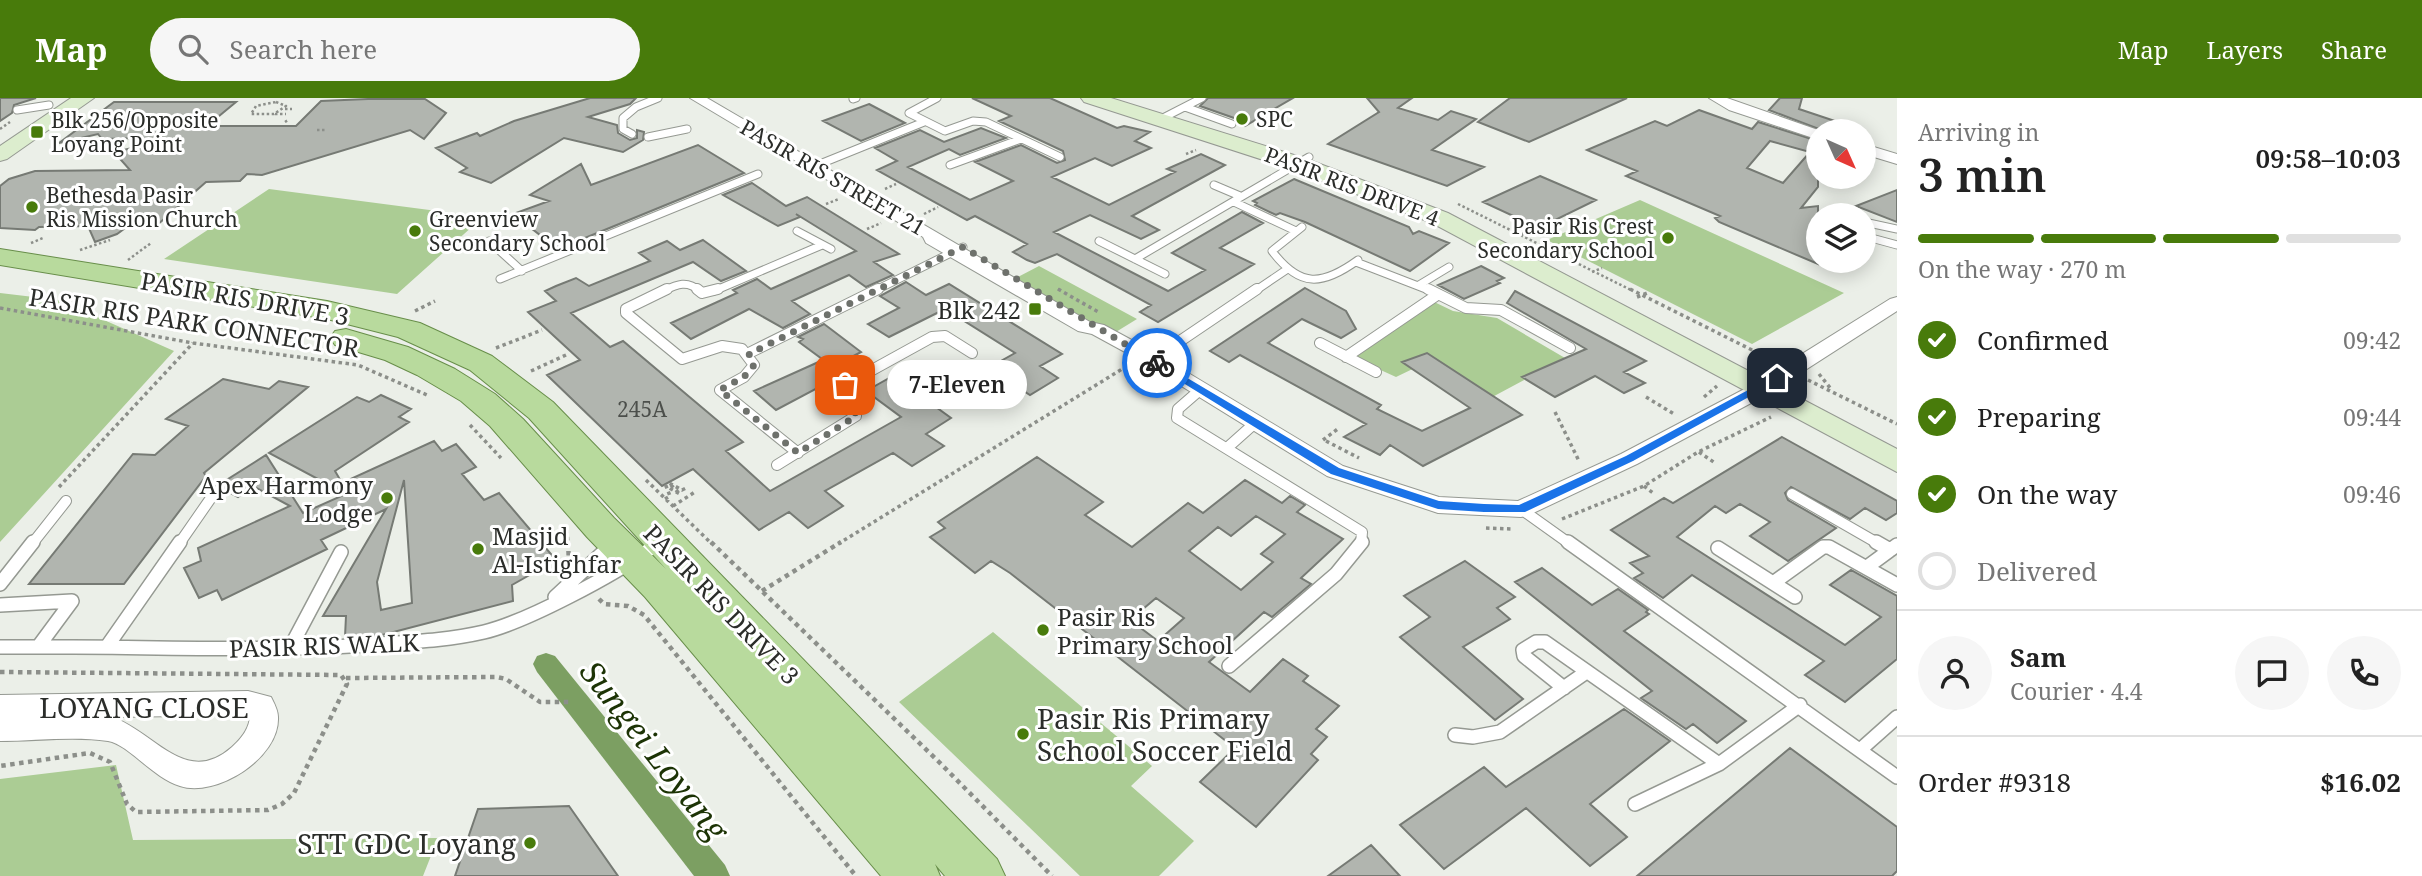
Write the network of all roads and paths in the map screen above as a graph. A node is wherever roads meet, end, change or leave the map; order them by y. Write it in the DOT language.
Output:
graph roads {
  1 [pos="84,98"];
  2 [pos="658,98"];
  3 [pos="697,98"];
  4 [pos="937,98"];
  5 [pos="1091,98"];
  6 [pos="1122,98"];
  7 [pos="1202,98"];
  8 [pos="1716,98"];
  9 [pos="53,101"];
  10 [pos="285,109"];
  11 [pos="292,109"];
  12 [pos="17,110"];
  13 [pos="274,114"];
  14 [pos="286,114"];
  15 [pos="1171,114"];
  16 [pos="925,122"];
  17 [pos="0,129"];
  18 [pos="687,129"];
  19 [pos="317,130"];
  20 [pos="327,130"];
  21 [pos="4,131"];
  22 [pos="1806,131"];
  23 [pos="1217,133"];
  24 [pos="632,134"];
  25 [pos="648,137"];
  26 [pos="1021,139"];
  27 [pos="1876,153"];
  28 [pos="0,155"];
  29 [pos="1060,157"];
  30 [pos="1897,159"];
  31 [pos="1304,160"];
  32 [pos="950,165"];
  33 [pos="815,166"];
  34 [pos="758,174"];
  35 [pos="896,184"];
  36 [pos="1214,185"];
  37 [pos="888,187"];
  38 [pos="1237,199"];
  39 [pos="938,207"];
  40 [pos="925,214"];
  41 [pos="877,225"];
  42 [pos="1876,225"];
  43 [pos="1533,228"];
  44 [pos="867,229"];
  45 [pos="1897,229"];
  46 [pos="797,231"];
  47 [pos="1522,234"];
  48 [pos="43,238"];
  49 [pos="1876,239"];
  50 [pos="110,240"];
  51 [pos="489,241"];
  52 [pos="1535,241"];
  53 [pos="1099,242"];
  54 [pos="151,243"];
  55 [pos="1897,245"];
  56 [pos="958,250"];
  57 [pos="13,251"];
  58 [pos="72,253"];
  59 [pos="1135,259"];
  60 [pos="126,261"];
  61 [pos="1449,267"];
  62 [pos="1602,268"];
  63 [pos="1286,270"];
  64 [pos="522,271"];
  65 [pos="1592,272"];
  66 [pos="1165,274"];
  67 [pos="0,279"];
  68 [pos="500,279"];
  69 [pos="1052,285"];
  70 [pos="1419,285"];
  71 [pos="1650,292"];
  72 [pos="1437,295"];
  73 [pos="1639,297"];
  74 [pos="435,301"];
  75 [pos="1897,303"];
  76 [pos="0,308"];
  77 [pos="415,311"];
  78 [pos="1103,323"];
  79 [pos="542,330"];
  80 [pos="193,342"];
  81 [pos="1320,343"];
  82 [pos="1570,348"];
  83 [pos="494,349"];
  84 [pos="749,354"];
  85 [pos="972,354"];
  86 [pos="566,355"];
  87 [pos="1148,357"];
  88 [pos="1346,357"];
  89 [pos="529,372"];
  90 [pos="1376,372"];
  91 [pos="1776,379"];
  92 [pos="1720,383"];
  93 [pos="1201,389"];
  94 [pos="1646,397"];
  95 [pos="433,398"];
  96 [pos="1702,398"];
  97 [pos="1684,408"];
  98 [pos="1555,412"];
  99 [pos="1674,414"];
  100 [pos="1779,416"];
  101 [pos="1663,420"];
  102 [pos="466,421"];
  103 [pos="1255,423"];
  104 [pos="1897,424"];
  105 [pos="1339,428"];
  106 [pos="1897,441"];
  107 [pos="1227,448"];
  108 [pos="1698,452"];
  109 [pos="798,453"];
  110 [pos="502,459"];
  111 [pos="1362,460"];
  112 [pos="1897,462"];
  113 [pos="1715,463"];
  114 [pos="777,465"];
  115 [pos="1582,466"];
  116 [pos="1644,486"];
  117 [pos="685,488"];
  118 [pos="695,492"];
  119 [pos="1653,493"];
  120 [pos="53,494"];
  121 [pos="1791,494"];
  122 [pos="213,495"];
  123 [pos="66,501"];
  124 [pos="1521,509"];
  125 [pos="1473,525"];
  126 [pos="566,526"];
  127 [pos="1543,526"];
  128 [pos="647,528"];
  129 [pos="1718,548"];
  130 [pos="1893,548"];
  131 [pos="341,552"];
  132 [pos="1867,567"];
  133 [pos="583,581"];
  134 [pos="1773,583"];
  135 [pos="0,584"];
  136 [pos="1897,586"];
  137 [pos="762,591"];
  138 [pos="1795,597"];
  139 [pos="0,605"];
  140 [pos="108,645"];
  141 [pos="0,647"];
  142 [pos="38,647"];
  143 [pos="289,650"];
  144 [pos="1229,666"];
  145 [pos="0,672"];
  146 [pos="1585,673"];
  147 [pos="346,678"];
  148 [pos="1564,688"];
  149 [pos="569,702"];
  150 [pos="1800,705"];
  151 [pos="0,706"];
  152 [pos="1897,717"];
  153 [pos="0,729"];
  154 [pos="1454,735"];
  155 [pos="1860,750"];
  156 [pos="1719,764"];
  157 [pos="0,765"];
  158 [pos="1897,777"];
  159 [pos="1635,804"];
  160 [pos="856,876"];
  161 [pos="914,876"];
  162 [pos="979,876"];
  1 -- 28 [label="street"];
  2 -- 24 [label="lane"];
  3 -- 33 [label="street, PASIR RIS STREET 21"];
  4 -- 16 [label="lane"];
  5 -- 15 [label="street, PASIR RIS DRIVE 4"];
  6 -- 15 [label="street, PASIR RIS DRIVE 4"];
  7 -- 15 [label="lane"];
  8 -- 22 [label="street"];
  9 -- 12 [label="lane"];
  9 -- 21 [label="street"];
  10 -- 11 [label="path"];
  10 -- 13 [label="path"];
  10 -- 13 [label="path"];
  13 -- 14 [label="path"];
  15 -- 23 [label="street, PASIR RIS DRIVE 4"];
  15 -- 23 [label="lane"];
  16 -- 26 [label="lane"];
  16 -- 33 [label="lane"];
  17 -- 21 [label="path"];
  18 -- 25 [label="lane"];
  19 -- 20 [label="path"];
  23 -- 31 [label="street, PASIR RIS DRIVE 4"];
  26 -- 29 [label="lane"];
  26 -- 32 [label="lane"];
  27 -- 30 [label="street"];
  31 -- 38 [label="lane"];
  31 -- 91 [label="street, PASIR RIS DRIVE 4"];
  33 -- 56 [label="street, PASIR RIS STREET 21"];
  34 -- 64 [label="lane"];
  35 -- 37 [label="path"];
  36 -- 38 [label="lane"];
  38 -- 59 [label="lane"];
  38 -- 63 [label="lane"];
  39 -- 40 [label="path"];
  41 -- 44 [label="path"];
  42 -- 45 [label="lane"];
  43 -- 47 [label="path"];
  46 -- 84 [label="lane"];
  48 -- 57 [label="path"];
  49 -- 55 [label="lane"];
  50 -- 58 [label="path"];
  51 -- 64 [label="lane"];
  52 -- 65 [label="path"];
  53 -- 59 [label="lane"];
  54 -- 60 [label="path"];
  56 -- 78 [label="street, PASIR RIS STREET 21"];
  56 -- 84 [label="lane"];
  57 -- 128 [label="main road, PASIR RIS DRIVE 3"];
  59 -- 66 [label="lane"];
  61 -- 70 [label="lane"];
  62 -- 65 [label="path"];
  63 -- 70 [label="lane"];
  63 -- 87 [label="lane"];
  64 -- 68 [label="lane"];
  65 -- 73 [label="path"];
  67 -- 128 [label="main road, PASIR RIS DRIVE 3"];
  69 -- 78 [label="path"];
  70 -- 72 [label="lane"];
  71 -- 73 [label="path"];
  72 -- 82 [label="lane"];
  72 -- 88 [label="lane"];
  73 -- 91 [label="path"];
  74 -- 77 [label="path"];
  75 -- 91 [label="street"];
  76 -- 80 [label="path, PASIR RIS PARK CONNECTOR"];
  78 -- 87 [label="street, PASIR RIS STREET 21"];
  79 -- 83 [label="path"];
  80 -- 95 [label="path, PASIR RIS PARK CONNECTOR"];
  80 -- 120 [label="path"];
  81 -- 88 [label="lane"];
  84 -- 109 [label="lane"];
  85 -- 109 [label="lane"];
  86 -- 89 [label="path"];
  87 -- 93 [label="street, PASIR RIS STREET 21"];
  87 -- 137 [label="path"];
  88 -- 90 [label="lane"];
  91 -- 104 [label="path"];
  91 -- 106 [label="street, PASIR RIS DRIVE 4"];
  91 -- 112 [label="street, PASIR RIS DRIVE 4"];
  91 -- 124 [label="street, PASIR RIS STREET 21"];
  92 -- 96 [label="path"];
  93 -- 103 [label="street, PASIR RIS STREET 21"];
  93 -- 107 [label="lane"];
  94 -- 99 [label="path"];
  97 -- 99 [label="path"];
  98 -- 115 [label="path"];
  99 -- 101 [label="path"];
  100 -- 108 [label="path"];
  102 -- 110 [label="path"];
  103 -- 107 [label="lane"];
  103 -- 124 [label="street, PASIR RIS STREET 21"];
  105 -- 111 [label="path"];
  107 -- 144 [label="lane"];
  108 -- 113 [label="path"];
  108 -- 116 [label="path"];
  109 -- 114 [label="lane"];
  116 -- 119 [label="path"];
  116 -- 127 [label="path"];
  117 -- 128 [label="path"];
  118 -- 128 [label="path"];
  121 -- 130 [label="lane"];
  122 -- 140 [label="lane"];
  123 -- 135 [label="lane"];
  124 -- 127 [label="lane"];
  125 -- 127 [label="path"];
  126 -- 133 [label="path"];
  127 -- 150 [label="lane"];
  128 -- 133 [label="lane, PASIR RIS WALK"];
  128 -- 133 [label="lane"];
  128 -- 161 [label="main road, PASIR RIS DRIVE 3"];
  128 -- 162 [label="main road, PASIR RIS DRIVE 3"];
  129 -- 134 [label="lane"];
  130 -- 132 [label="lane"];
  131 -- 143 [label="lane"];
  132 -- 134 [label="lane"];
  132 -- 136 [label="lane"];
  133 -- 143 [label="lane, PASIR RIS WALK"];
  133 -- 160 [label="path"];
  134 -- 138 [label="lane"];
  139 -- 142 [label="lane"];
  140 -- 142 [label="lane, PASIR RIS WALK"];
  140 -- 143 [label="lane, PASIR RIS WALK"];
  141 -- 142 [label="lane, PASIR RIS WALK"];
  145 -- 147 [label="path"];
  146 -- 148 [label="lane"];
  146 -- 148 [label="lane"];
  146 -- 156 [label="lane"];
  147 -- 149 [label="path"];
  147 -- 157 [label="path"];
  148 -- 154 [label="lane"];
  150 -- 155 [label="lane"];
  150 -- 156 [label="lane"];
  151 -- 153 [label="street, LOYANG CLOSE"];
  152 -- 155 [label="lane"];
  155 -- 158 [label="lane"];
  156 -- 159 [label="lane"];
}
